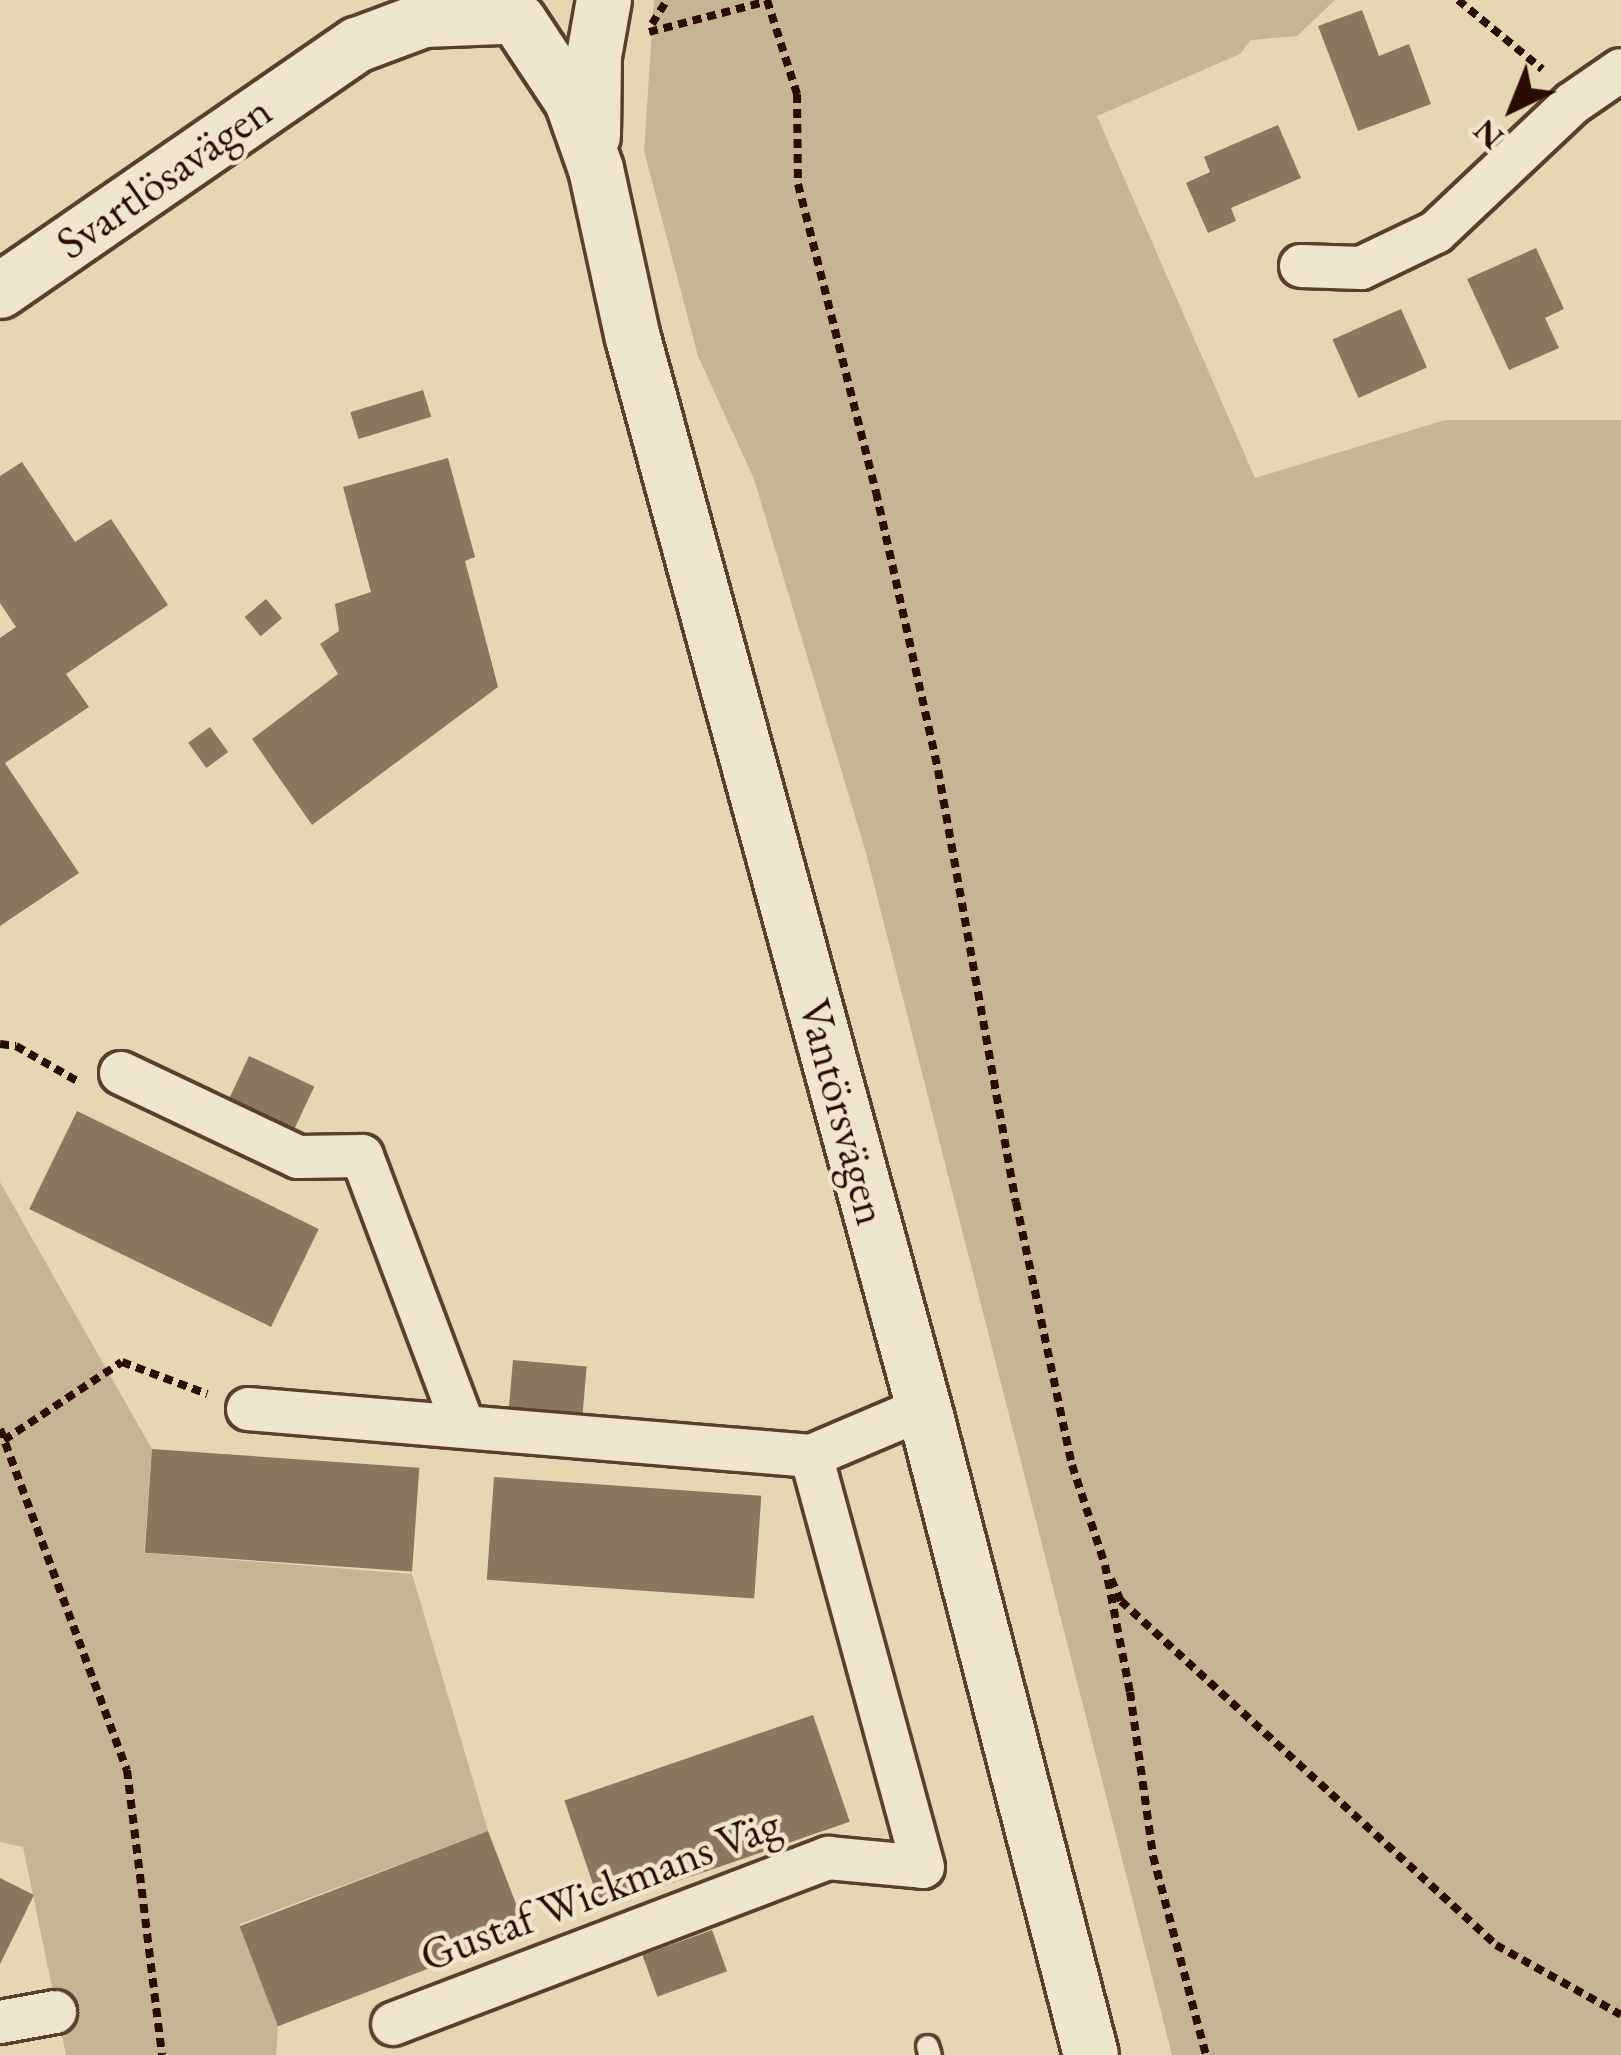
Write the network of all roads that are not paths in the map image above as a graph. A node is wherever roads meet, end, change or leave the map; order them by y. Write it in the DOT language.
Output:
graph roads {
  1 [pos="390,0"];
  2 [pos="588,0"];
  3 [pos="498,13"];
  4 [pos="623,17"];
  5 [pos="328,63"];
  6 [pos="1607,80"];
  7 [pos="596,169"];
  8 [pos="1301,266"];
  9 [pos="0,291"];
  10 [pos="121,1073"];
  11 [pos="924,1408"];
  12 [pos="248,1409"];
  13 [pos="463,1425"];
  14 [pos="811,1456"];
  15 [pos="55,2012"];
  16 [pos="0,2022"];
  17 [pos="393,2024"];
  18 [pos="1091,2055"];
  1 -- 5 [label="street, Svartlösavägen"];
  2 -- 3 [label="street, Svartlösavägen"];
  3 -- 5 [label="street, Svartlösavägen"];
  3 -- 7 [label="street, Vantörsvägen"];
  4 -- 7 [label="street, Vantörsvägen"];
  5 -- 9 [label="street, Svartlösavägen"];
  6 -- 8 [label="street"];
  7 -- 11 [label="street, Vantörsvägen"];
  10 -- 13 [label="street"];
  11 -- 14 [label="street"];
  11 -- 18 [label="street, Vantörsvägen"];
  12 -- 13 [label="street"];
  13 -- 14 [label="street"];
  14 -- 17 [label="street, Gustaf Wickmans Väg"];
  15 -- 16 [label="street"];
}
